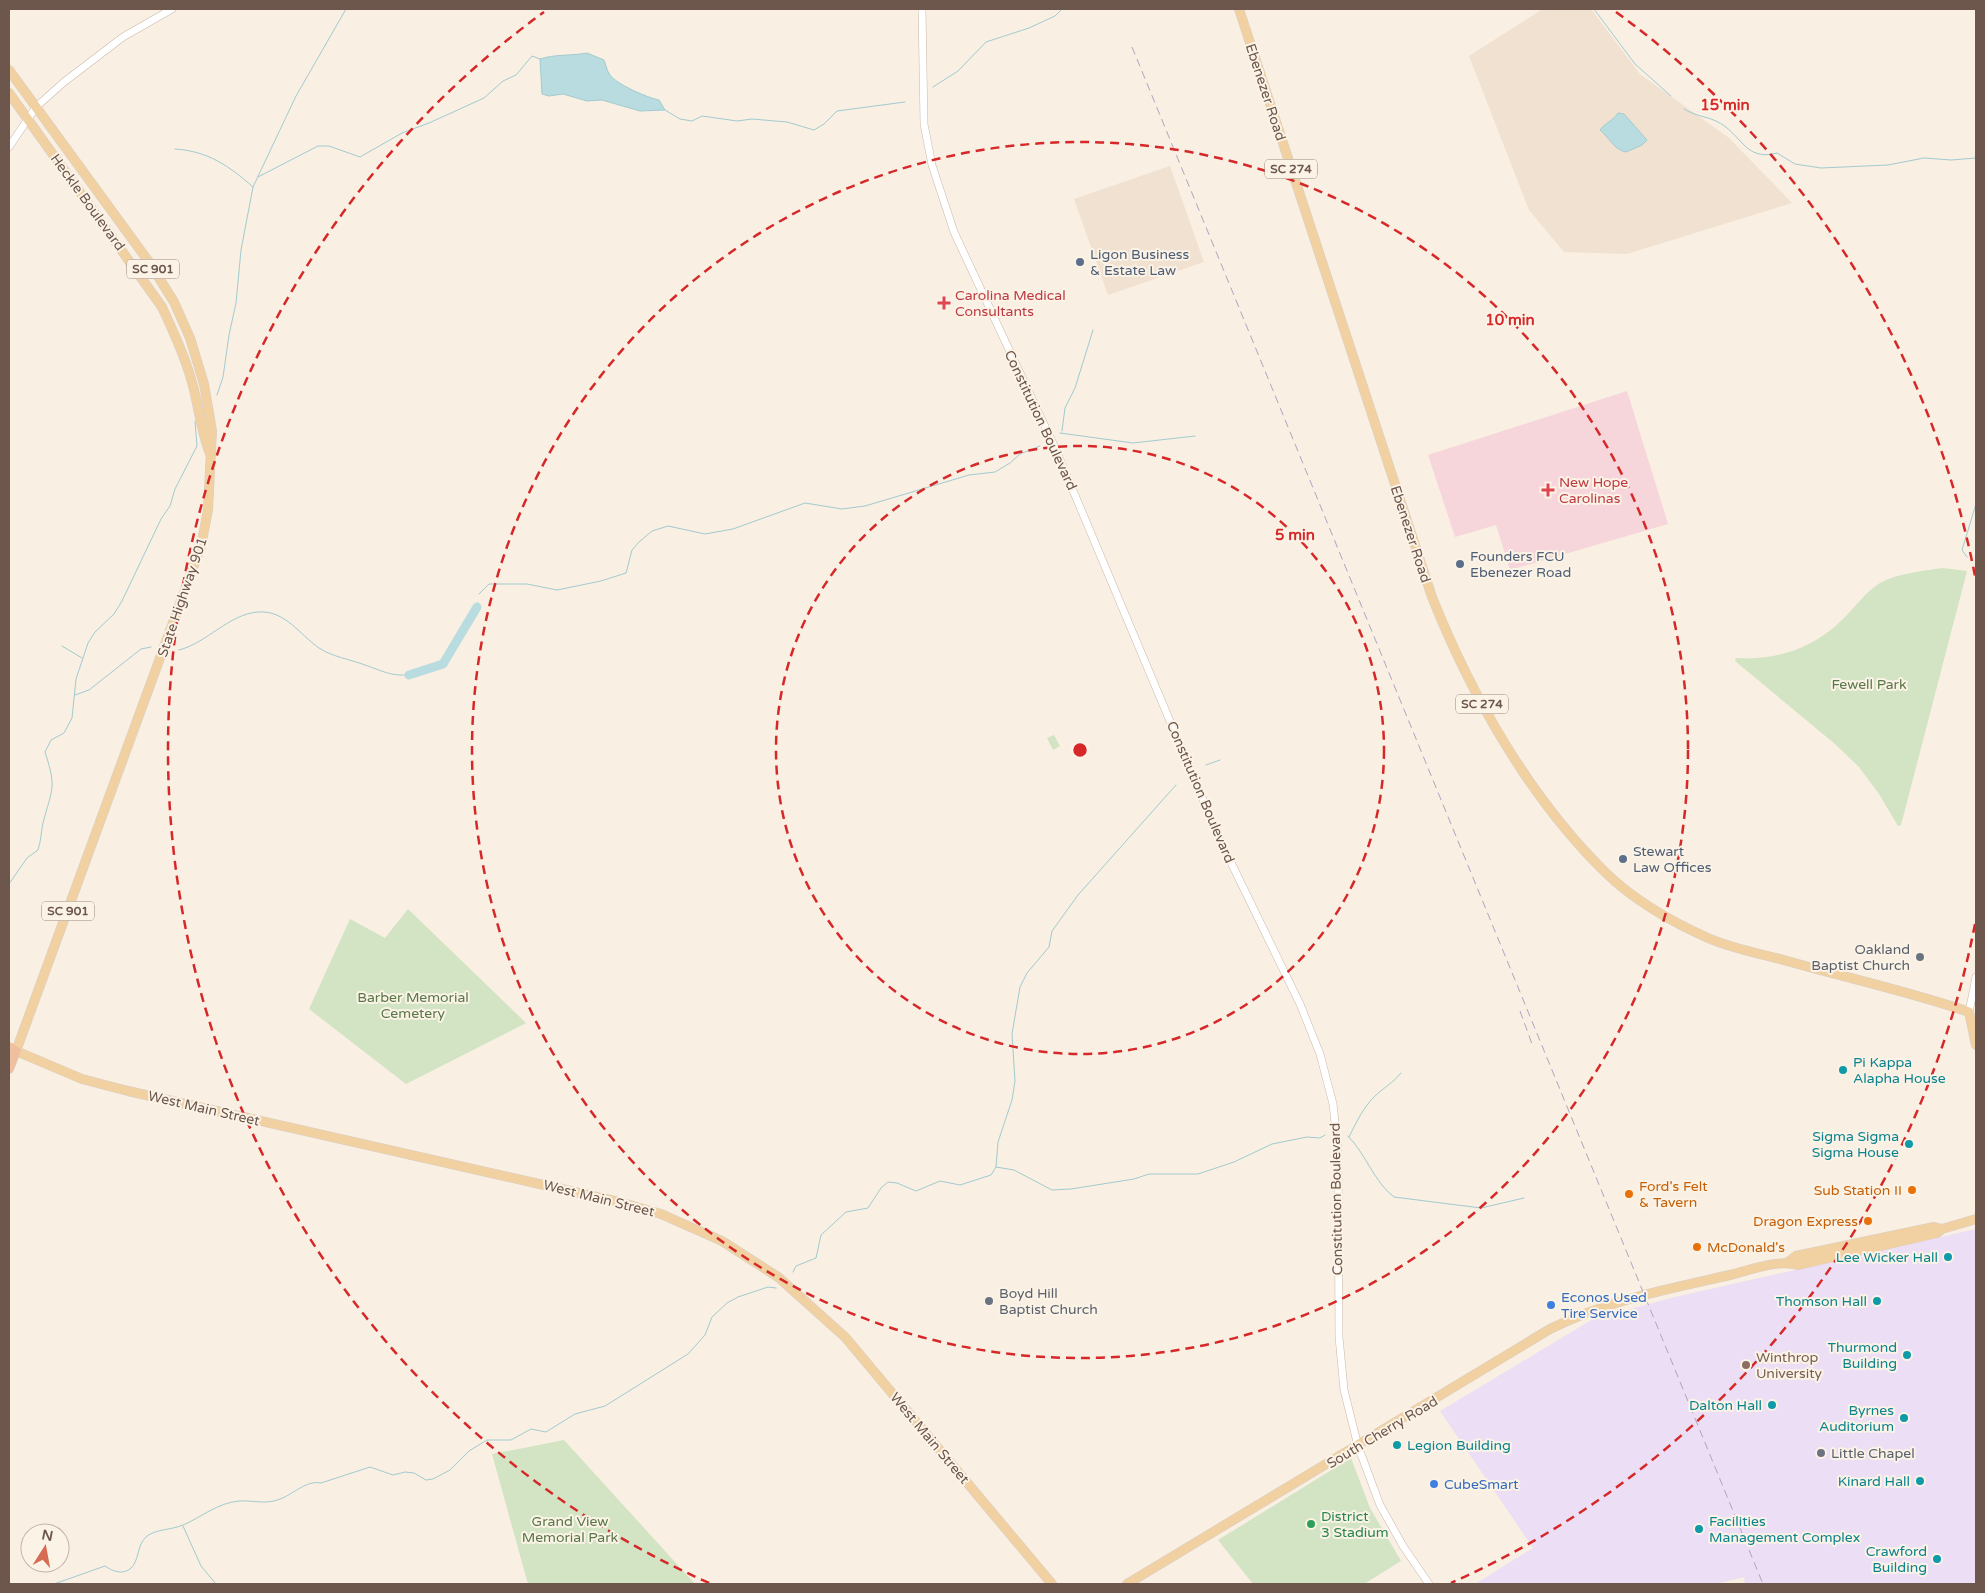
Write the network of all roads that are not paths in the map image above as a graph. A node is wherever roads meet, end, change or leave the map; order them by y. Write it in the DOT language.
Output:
graph roads {
  1 [pos="172,9"];
  2 [pos="922,9"];
  3 [pos="1239,9"];
  4 [pos="9,70"];
  5 [pos="9,93"];
  6 [pos="36,107"];
  7 [pos="28,118"];
  8 [pos="9,147"];
  9 [pos="210,456"];
  10 [pos="1976,977"];
  11 [pos="1969,1012"];
  12 [pos="1976,1045"];
  13 [pos="12,1049"];
  14 [pos="9,1069"];
  15 [pos="1976,1219"];
  16 [pos="1358,1446"];
  17 [pos="1052,1584"];
  18 [pos="1127,1584"];
  19 [pos="1429,1584"];
  1 -- 6 [label="street"];
  2 -- 16 [label="street, Constitution Boulevard"];
  3 -- 11 [label="main road, Ebenezer Road / SC 274"];
  4 -- 6 [label="main road, SC 901"];
  5 -- 7 [label="main road, Heckle Boulevard / SC 901"];
  6 -- 7 [label="street"];
  6 -- 9 [label="main road, State Highway 901 / SC 901"];
  7 -- 8 [label="street"];
  7 -- 9 [label="main road, Heckle Boulevard / SC 901"];
  9 -- 13 [label="main road, State Highway 901 / SC 901"];
  10 -- 11 [label="street"];
  11 -- 12 [label="main road"];
  13 -- 14 [label="highway, SC 901"];
  13 -- 17 [label="main road, West Main Street"];
  15 -- 16 [label="main road, South Cherry Road"];
  16 -- 18 [label="main road, South Cherry Road"];
  16 -- 19 [label="street, Constitution Boulevard"];
}
